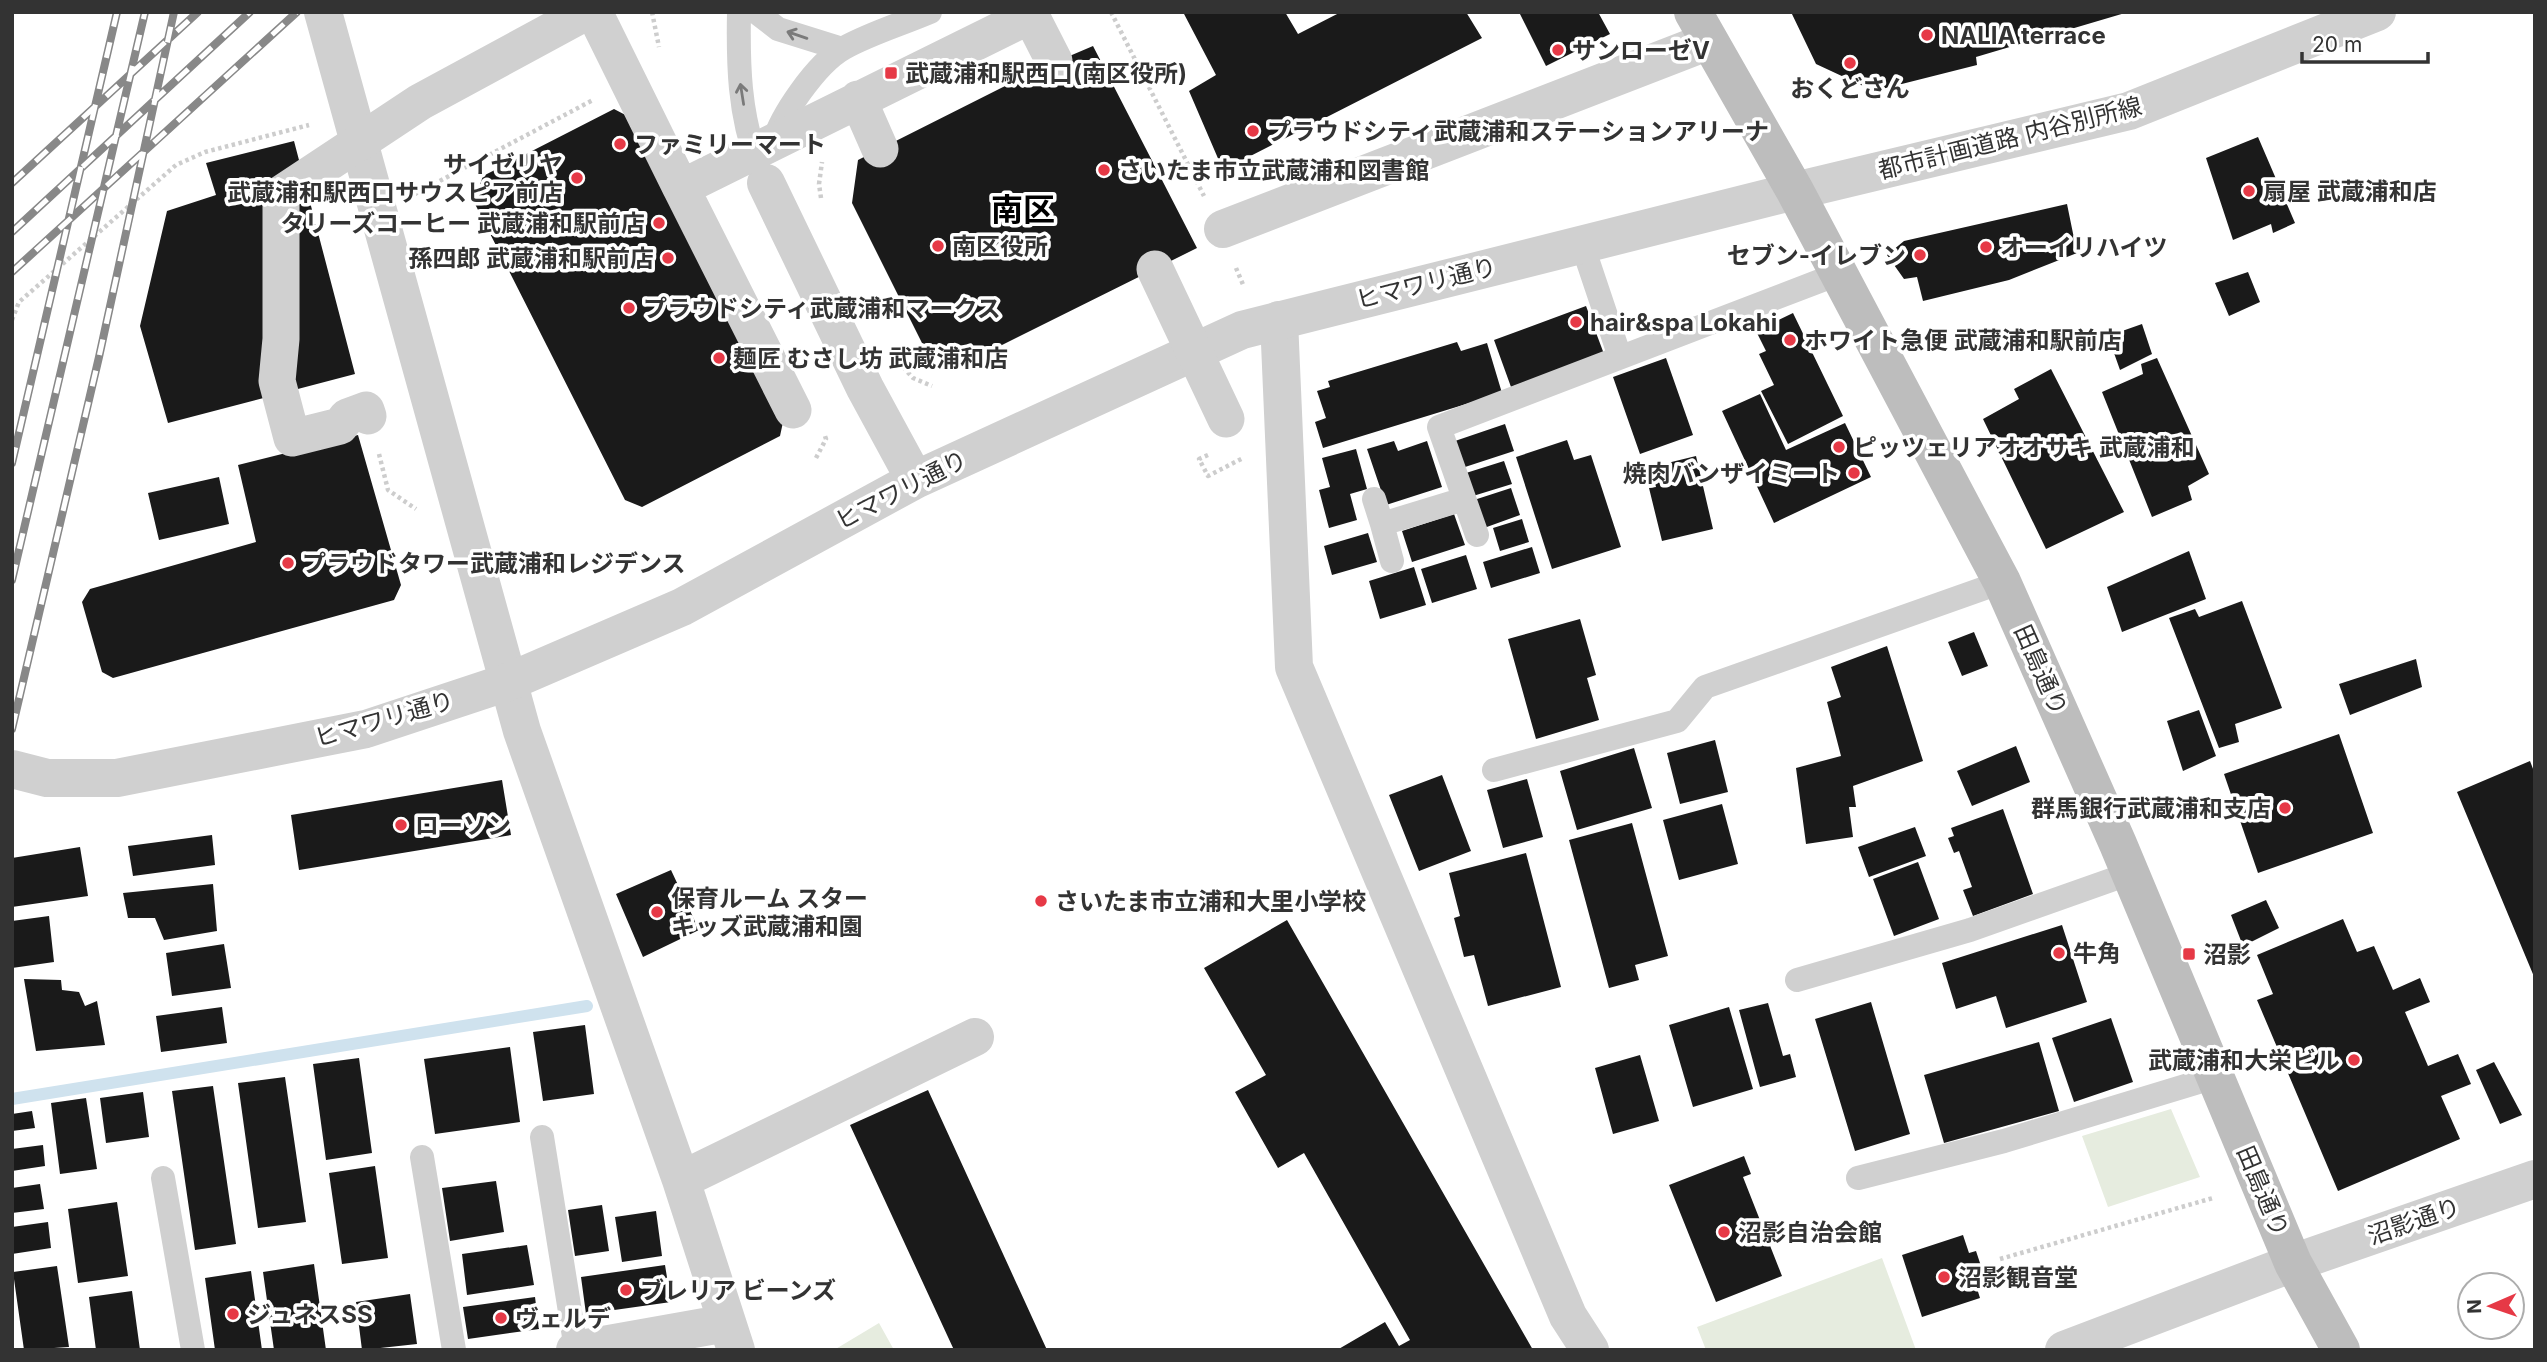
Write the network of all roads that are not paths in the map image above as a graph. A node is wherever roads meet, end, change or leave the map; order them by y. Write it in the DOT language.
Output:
graph roads {
  1 [pos="323,12"];
  2 [pos="586,12"];
  3 [pos="594,12"];
  4 [pos="739,12"];
  5 [pos="756,12"];
  6 [pos="930,12"];
  7 [pos="2377,12"];
  8 [pos="1030,13"];
  9 [pos="1701,27"];
  10 [pos="842,49"];
  11 [pos="1054,61"];
  12 [pos="858,99"];
  13 [pos="880,149"];
  14 [pos="766,183"];
  15 [pos="681,188"];
  16 [pos="1795,191"];
  17 [pos="1221,230"];
  18 [pos="1582,244"];
  19 [pos="1155,269"];
  20 [pos="1838,274"];
  21 [pos="1279,320"];
  22 [pos="1620,358"];
  23 [pos="793,410"];
  24 [pos="368,416"];
  25 [pos="1226,419"];
  26 [pos="915,480"];
  27 [pos="1374,499"];
  28 [pos="1464,499"];
  29 [pos="1382,524"];
  30 [pos="1478,535"];
  31 [pos="1392,561"];
  32 [pos="2001,582"];
  33 [pos="508,682"];
  34 [pos="12,769"];
  35 [pos="1494,770"];
  36 [pos="2131,873"];
  37 [pos="1797,980"];
  38 [pos="975,1037"];
  39 [pos="2215,1077"];
  40 [pos="542,1137"];
  41 [pos="422,1157"];
  42 [pos="163,1178"];
  43 [pos="1858,1178"];
  44 [pos="2535,1179"];
  45 [pos="681,1180"];
  46 [pos="2292,1263"];
  47 [pos="731,1336"];
  48 [pos="193,1350"];
  49 [pos="454,1350"];
  50 [pos="576,1350"];
  51 [pos="1590,1350"];
  52 [pos="2064,1350"];
  53 [pos="2340,1350"];
  1 -- 33 [label="street"];
  2 -- 24 [label="street, bridge"];
  3 -- 15 [label="street, bridge"];
  14 -- 4 [label="lane, one-way"];
  10 -- 5 [label="lane, one-way"];
  6 -- 10 [label="lane"];
  7 -- 16 [label="street, 都市計画道路 内谷別所線"];
  8 -- 11 [label="street, bridge"];
  8 -- 12 [label="street, bridge"];
  9 -- 16 [label="main road, 田島通り"];
  9 -- 17 [label="street"];
  10 -- 14 [label="lane"];
  12 -- 13 [label="street, bridge"];
  12 -- 15 [label="street, bridge"];
  14 -- 26 [label="street"];
  15 -- 23 [label="street, bridge"];
  16 -- 18 [label="street, ヒマワリ通り"];
  16 -- 20 [label="main road, 田島通り"];
  18 -- 21 [label="street, ヒマワリ通り"];
  18 -- 22 [label="lane"];
  19 -- 25 [label="street, bridge"];
  20 -- 22 [label="lane"];
  20 -- 32 [label="main road, 田島通り"];
  21 -- 26 [label="street, ヒマワリ通り"];
  21 -- 51 [label="street"];
  22 -- 28 [label="lane"];
  26 -- 33 [label="street, ヒマワリ通り"];
  27 -- 29 [label="lane"];
  28 -- 29 [label="lane"];
  28 -- 30 [label="lane"];
  29 -- 31 [label="lane"];
  32 -- 35 [label="lane"];
  32 -- 36 [label="main road, 田島通り"];
  33 -- 34 [label="street, ヒマワリ通り"];
  33 -- 45 [label="street"];
  36 -- 37 [label="lane"];
  36 -- 39 [label="main road, 田島通り"];
  38 -- 45 [label="street"];
  39 -- 43 [label="lane"];
  39 -- 46 [label="main road, 田島通り"];
  40 -- 50 [label="lane"];
  41 -- 49 [label="lane"];
  42 -- 48 [label="lane"];
  44 -- 46 [label="street, 沼影通り"];
  45 -- 47 [label="street"];
  46 -- 52 [label="street, 沼影通り"];
  46 -- 53 [label="main road, 田島通り"];
  47 -- 50 [label="street"];
}
